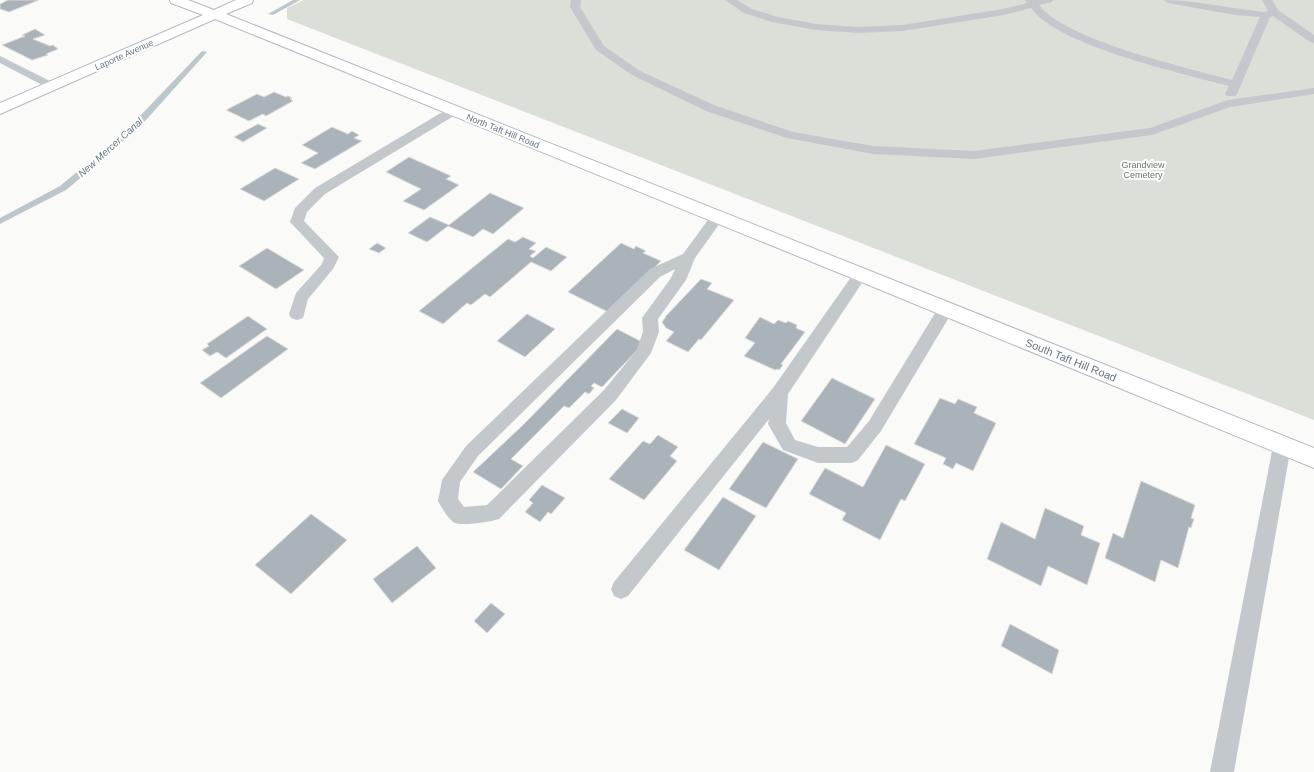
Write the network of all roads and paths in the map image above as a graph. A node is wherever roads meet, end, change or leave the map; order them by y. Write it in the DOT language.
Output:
graph roads {
  1 [pos="176,0"];
  2 [pos="247,0"];
  3 [pos="576,0"];
  4 [pos="730,0"];
  5 [pos="1048,0"];
  6 [pos="1168,0"];
  7 [pos="1267,0"];
  8 [pos="1031,3"];
  9 [pos="1270,13"];
  10 [pos="215,14"];
  11 [pos="1314,40"];
  12 [pos="0,59"];
  13 [pos="1234,84"];
  14 [pos="52,86"];
  15 [pos="1314,91"];
  16 [pos="1228,104"];
  17 [pos="0,109"];
  18 [pos="453,111"];
  19 [pos="718,216"];
  20 [pos="688,256"];
  21 [pos="829,261"];
  22 [pos="861,274"];
  23 [pos="946,309"];
  24 [pos="297,314"];
  25 [pos="779,393"];
  26 [pos="1282,446"];
  27 [pos="1314,458"];
  28 [pos="621,589"];
  29 [pos="1222,772"];
  1 -- 10 [label="main road, North Taft Hill Road"];
  2 -- 10 [label="main road, Laporte Avenue"];
  3 -- 16 [label="lane"];
  4 -- 8 [label="lane"];
  5 -- 8 [label="lane"];
  6 -- 9 [label="lane"];
  7 -- 9 [label="lane"];
  8 -- 13 [label="lane"];
  9 -- 11 [label="lane"];
  9 -- 13 [label="lane"];
  10 -- 14 [label="main road, Laporte Avenue"];
  10 -- 18 [label="main road, North Taft Hill Road"];
  12 -- 14 [label="lane"];
  13 -- 16 [label="lane"];
  14 -- 17 [label="main road, Laporte Avenue"];
  15 -- 16 [label="lane"];
  18 -- 19 [label="main road, North Taft Hill Road"];
  18 -- 24 [label="lane"];
  19 -- 20 [label="lane"];
  19 -- 21 [label="main road, North Taft Hill Road"];
  20 -- 20 [label="lane"];
  21 -- 22 [label="main road, South Taft Hill Road"];
  22 -- 23 [label="main road, South Taft Hill Road"];
  22 -- 25 [label="lane"];
  23 -- 25 [label="lane"];
  23 -- 26 [label="main road, South Taft Hill Road"];
  25 -- 28 [label="lane"];
  26 -- 27 [label="main road, South Taft Hill Road"];
  26 -- 29 [label="lane"];
}
